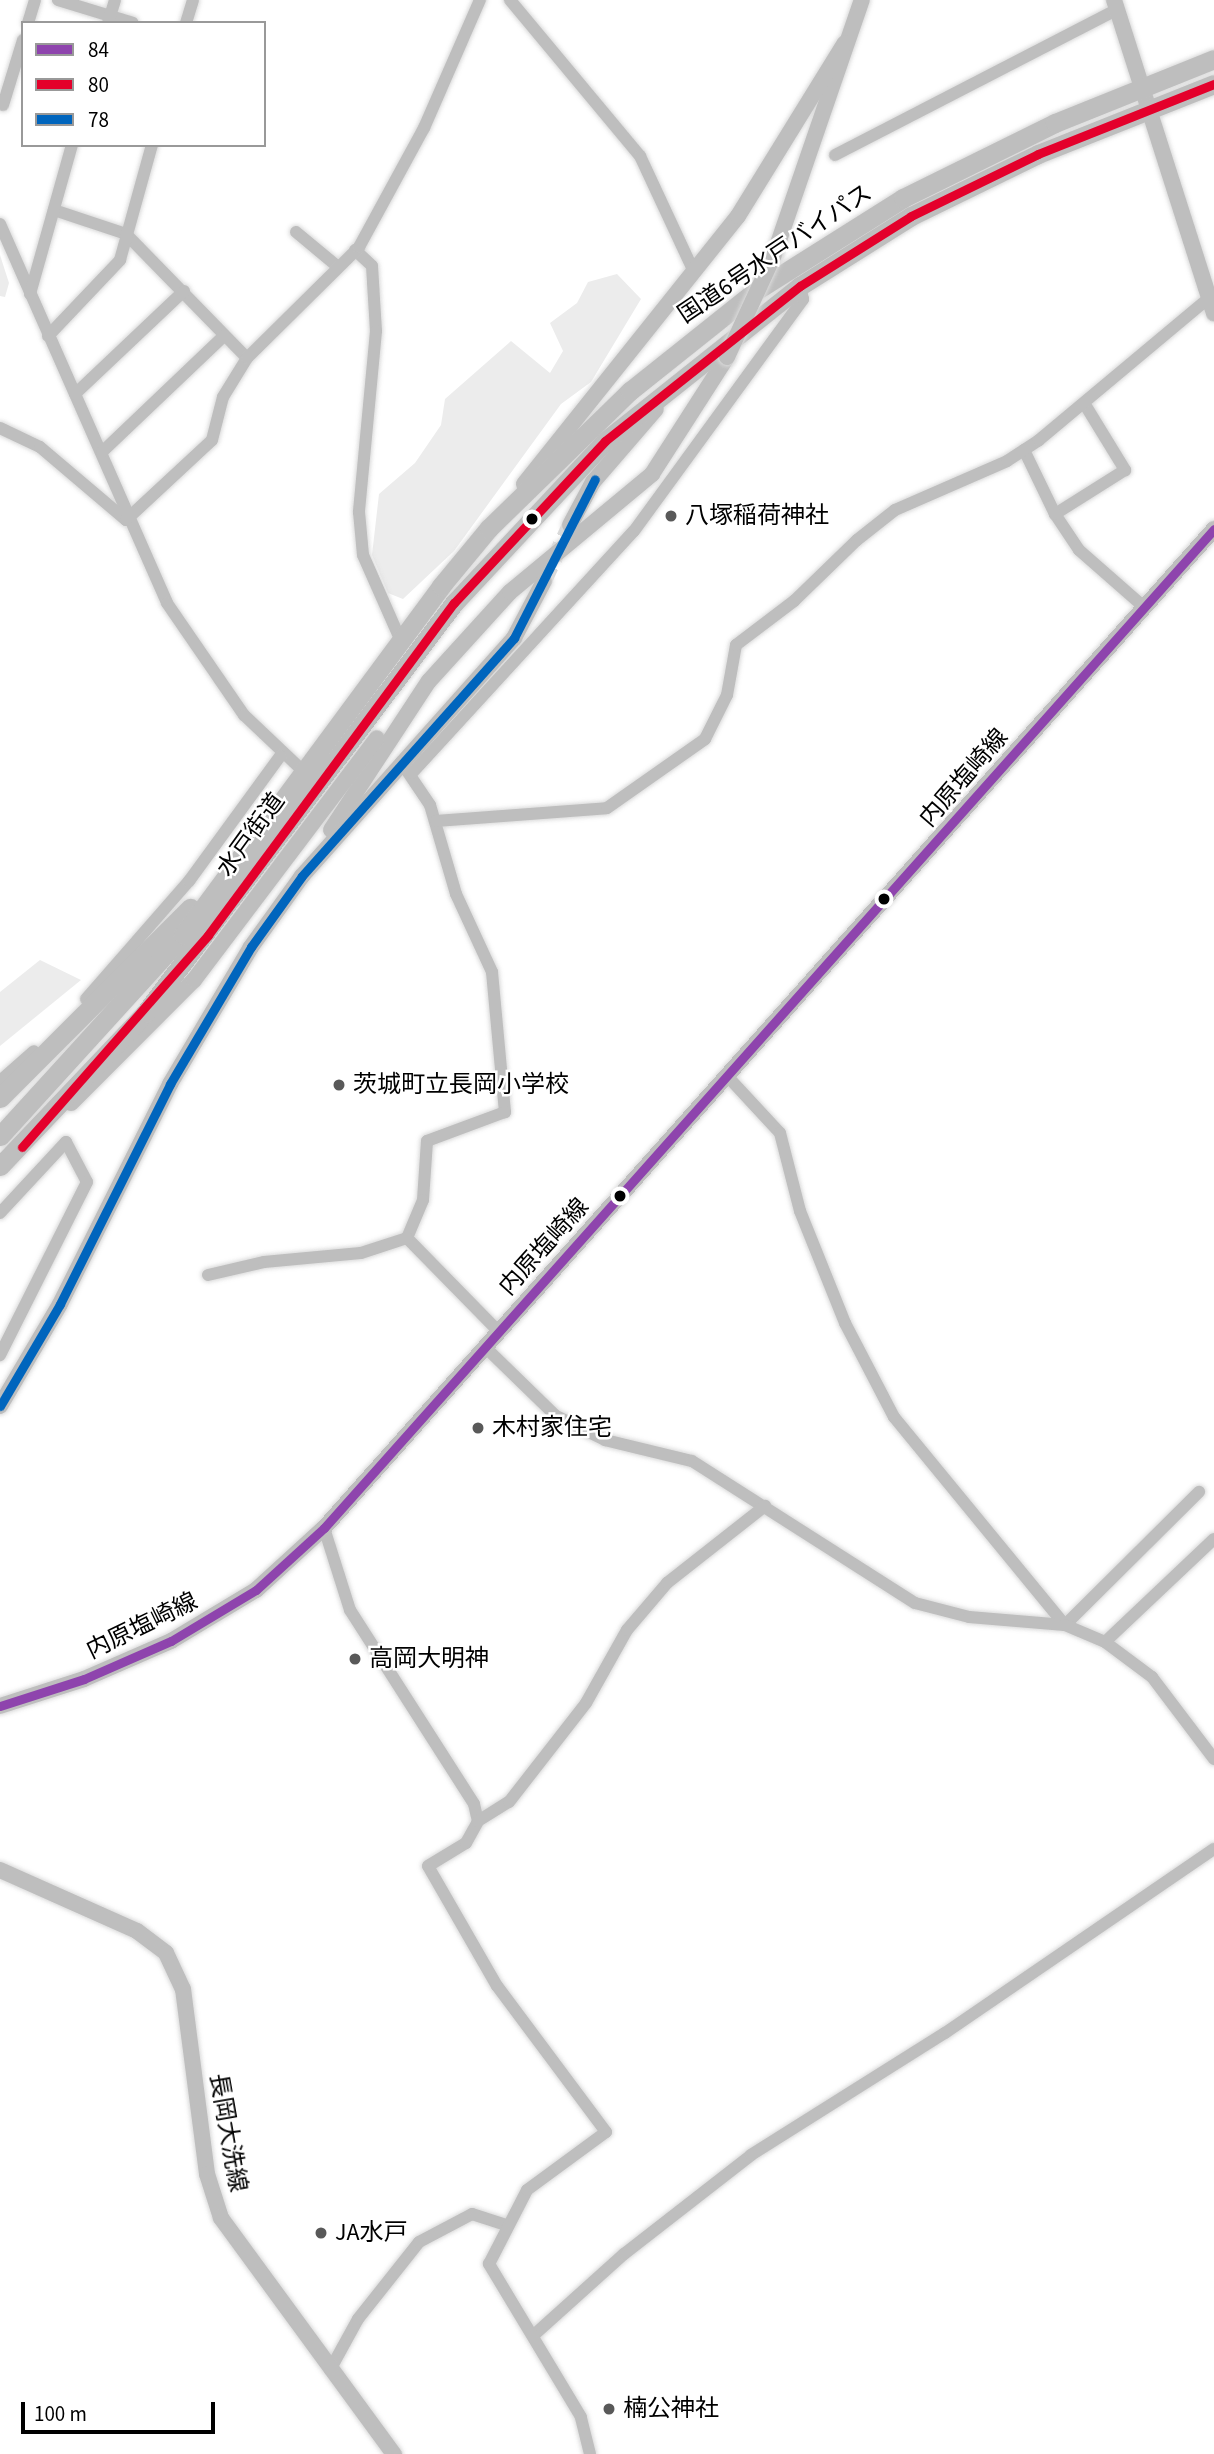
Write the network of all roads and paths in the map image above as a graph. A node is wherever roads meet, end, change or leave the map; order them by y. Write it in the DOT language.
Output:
graph roads {
  1 [pos="35,0"];
  2 [pos="58,0"];
  3 [pos="115,0"];
  4 [pos="193,0"];
  5 [pos="480,0"];
  6 [pos="510,0"];
  7 [pos="862,0"];
  8 [pos="1115,5"];
  9 [pos="109,19"];
  10 [pos="29,21"];
  11 [pos="187,21"];
  12 [pos="845,43"];
  13 [pos="21,46"];
  14 [pos="1214,59"];
  15 [pos="1214,83"];
  16 [pos="1140,87"];
  17 [pos="3,104"];
  18 [pos="1148,109"];
  19 [pos="71,147"];
  20 [pos="151,147"];
  21 [pos="835,155"];
  22 [pos="54,210"];
  23 [pos="0,224"];
  24 [pos="296,232"];
  25 [pos="126,234"];
  26 [pos="355,250"];
  27 [pos="338,267"];
  28 [pos="694,272"];
  29 [pos="800,286"];
  30 [pos="184,291"];
  31 [pos="30,294"];
  32 [pos="1212,306"];
  33 [pos="48,336"];
  34 [pos="224,336"];
  35 [pos="247,358"];
  36 [pos="696,366"];
  37 [pos="75,394"];
  38 [pos="1084,403"];
  39 [pos="0,428"];
  40 [pos="1024,450"];
  41 [pos="102,452"];
  42 [pos="1055,514"];
  43 [pos="126,520"];
  44 [pos="570,525"];
  45 [pos="489,528"];
  46 [pos="1214,529"];
  47 [pos="507,542"];
  48 [pos="544,581"];
  49 [pos="1144,607"];
  50 [pos="400,639"];
  51 [pos="410,704"];
  52 [pos="280,756"];
  53 [pos="406,767"];
  54 [pos="300,768"];
  55 [pos="436,821"];
  56 [pos="243,854"];
  57 [pos="302,876"];
  58 [pos="729,1078"];
  59 [pos="0,1082"];
  60 [pos="0,1098"];
  61 [pos="0,1136"];
  62 [pos="22,1146"];
  63 [pos="0,1166"];
  64 [pos="0,1213"];
  65 [pos="407,1238"];
  66 [pos="208,1275"];
  67 [pos="498,1331"];
  68 [pos="484,1346"];
  69 [pos="0,1354"];
  70 [pos="0,1406"];
  71 [pos="1199,1492"];
  72 [pos="765,1506"];
  73 [pos="324,1528"];
  74 [pos="1214,1539"];
  75 [pos="1065,1625"];
  76 [pos="1105,1642"];
  77 [pos="0,1706"];
  78 [pos="1214,1759"];
  79 [pos="478,1821"];
  80 [pos="1214,1849"];
  81 [pos="0,1870"];
  82 [pos="505,2225"];
  83 [pos="535,2334"];
  84 [pos="330,2370"];
  85 [pos="394,2454"];
  86 [pos="590,2454"];
  1 -- 10 [label="street"];
  2 -- 9 [label="street"];
  3 -- 9 [label="street"];
  4 -- 11 [label="street"];
  5 -- 26 [label="street"];
  6 -- 28 [label="street"];
  7 -- 12 [label="main road"];
  8 -- 16 [label="main road"];
  8 -- 21 [label="street"];
  12 -- 28 [label="main road"];
  12 -- 51 [label="main road, bridge"];
  13 -- 17 [label="street"];
  14 -- 16 [label="highway, 国道6号水戸バイパス"];
  15 -- 18 [label="highway, 国道6号水戸バイパス"];
  16 -- 18 [label="main road"];
  16 -- 45 [label="highway, 国道6号水戸バイパス"];
  18 -- 29 [label="highway, 国道6号水戸バイパス"];
  18 -- 32 [label="main road"];
  19 -- 22 [label="street"];
  20 -- 25 [label="street"];
  22 -- 25 [label="street"];
  22 -- 31 [label="street"];
  23 -- 31 [label="street"];
  24 -- 27 [label="street"];
  25 -- 30 [label="street"];
  25 -- 33 [label="street"];
  26 -- 27 [label="street"];
  26 -- 50 [label="street"];
  27 -- 35 [label="street"];
  28 -- 45 [label="main road"];
  29 -- 36 [label="highway, 国道6号水戸バイパス"];
  29 -- 53 [label="street"];
  30 -- 34 [label="street"];
  30 -- 37 [label="street"];
  31 -- 33 [label="street"];
  32 -- 38 [label="street"];
  33 -- 37 [label="street"];
  34 -- 35 [label="street"];
  34 -- 41 [label="street"];
  35 -- 43 [label="street"];
  36 -- 44 [label="main road"];
  36 -- 47 [label="highway, 国道6号水戸バイパス"];
  37 -- 41 [label="street"];
  38 -- 40 [label="street"];
  38 -- 42 [label="street"];
  39 -- 43 [label="street"];
  40 -- 42 [label="street"];
  40 -- 55 [label="street"];
  41 -- 43 [label="street"];
  42 -- 49 [label="street"];
  43 -- 52 [label="street"];
  45 -- 50 [label="highway, 水戸街道"];
  46 -- 49 [label="main road, 内原塩崎線"];
  47 -- 62 [label="highway, 水戸街道"];
  48 -- 53 [label="main road"];
  49 -- 58 [label="main road, 内原塩崎線"];
  50 -- 54 [label="highway, 水戸街道"];
  51 -- 57 [label="main road"];
  51 -- 62 [label="main road"];
  52 -- 54 [label="street"];
  52 -- 59 [label="street"];
  53 -- 55 [label="street"];
  53 -- 57 [label="main road"];
  54 -- 56 [label="highway, 水戸街道"];
  55 -- 65 [label="street"];
  56 -- 60 [label="highway"];
  56 -- 61 [label="highway"];
  57 -- 70 [label="main road"];
  58 -- 67 [label="main road, 内原塩崎線"];
  58 -- 75 [label="street"];
  62 -- 63 [label="highway, 水戸街道"];
  64 -- 69 [label="street"];
  65 -- 66 [label="street"];
  65 -- 67 [label="street"];
  67 -- 68 [label="main road, 内原塩崎線"];
  68 -- 72 [label="street"];
  68 -- 73 [label="main road, 内原塩崎線"];
  71 -- 75 [label="street"];
  72 -- 75 [label="street"];
  72 -- 79 [label="street"];
  73 -- 77 [label="main road, 内原塩崎線"];
  73 -- 79 [label="street"];
  74 -- 76 [label="street"];
  75 -- 76 [label="street"];
  76 -- 78 [label="street"];
  79 -- 82 [label="street"];
  80 -- 83 [label="street"];
  81 -- 84 [label="main road, 長岡大洗線"];
  82 -- 83 [label="street"];
  82 -- 84 [label="street"];
  83 -- 86 [label="street"];
  84 -- 85 [label="main road, 長岡大洗線"];
}
